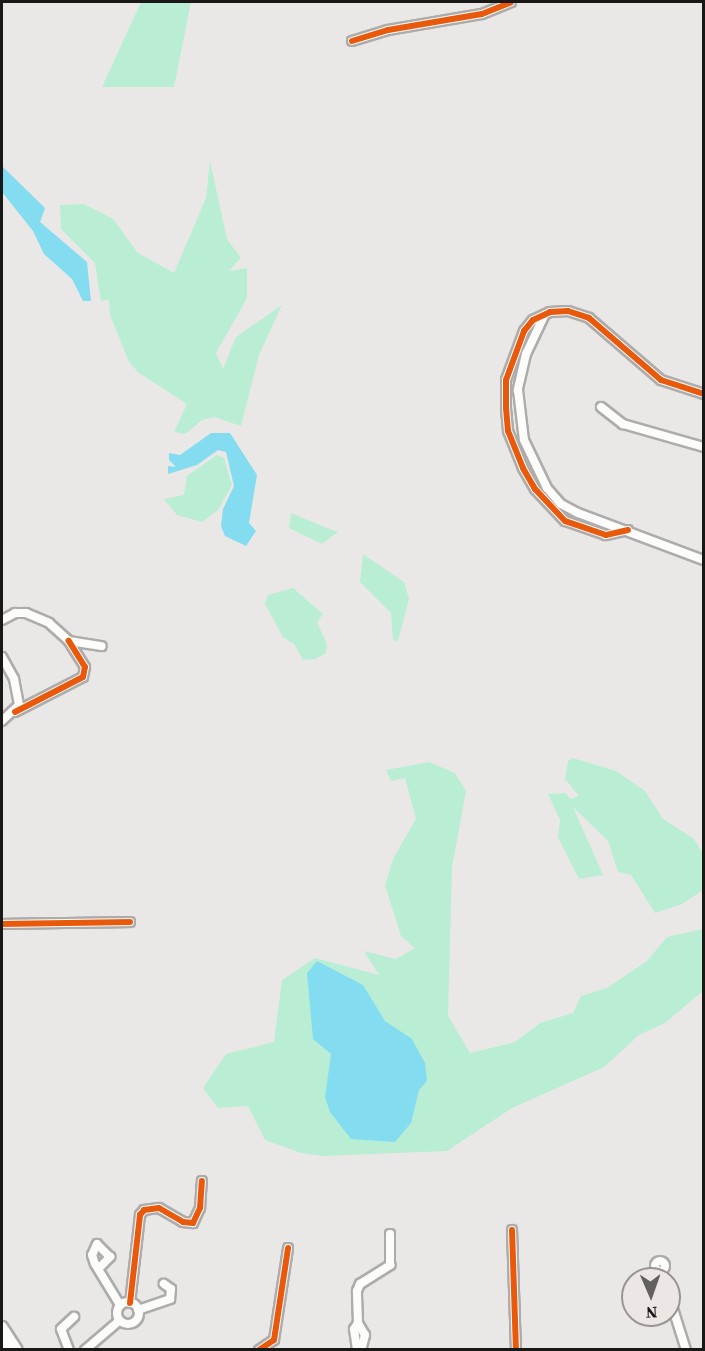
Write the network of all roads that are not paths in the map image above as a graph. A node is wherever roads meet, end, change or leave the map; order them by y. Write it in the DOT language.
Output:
graph roads {
  1 [pos="511,2"];
  2 [pos="352,41"];
  3 [pos="544,316"];
  4 [pos="704,394"];
  5 [pos="601,407"];
  6 [pos="704,447"];
  7 [pos="628,530"];
  8 [pos="704,560"];
  9 [pos="2,620"];
  10 [pos="69,640"];
  11 [pos="102,646"];
  12 [pos="2,657"];
  13 [pos="15,712"];
  14 [pos="2,721"];
  15 [pos="130,922"];
  16 [pos="2,924"];
  17 [pos="202,1181"];
  18 [pos="512,1230"];
  19 [pos="390,1234"];
  20 [pos="288,1248"];
  21 [pos="99,1268"];
  22 [pos="164,1284"];
  23 [pos="130,1303"];
  24 [pos="120,1305"];
  25 [pos="138,1310"];
  26 [pos="74,1317"];
  27 [pos="119,1321"];
  28 [pos="2,1327"];
  29 [pos="679,1327"];
  30 [pos="2,1342"];
  31 [pos="359,1348"];
  32 [pos="7,1350"];
  33 [pos="17,1350"];
  34 [pos="69,1350"];
  35 [pos="85,1350"];
  36 [pos="259,1350"];
  37 [pos="516,1350"];
  38 [pos="686,1350"];
  1 -- 2 [label="street"];
  3 -- 4 [label="street"];
  3 -- 7 [label="street"];
  3 -- 7 [label="street"];
  5 -- 6 [label="street"];
  7 -- 8 [label="street"];
  9 -- 10 [label="street"];
  10 -- 11 [label="street"];
  10 -- 13 [label="street"];
  12 -- 13 [label="street"];
  13 -- 14 [label="street"];
  15 -- 16 [label="street"];
  17 -- 23 [label="street"];
  18 -- 37 [label="street"];
  19 -- 31 [label="street"];
  20 -- 36 [label="street"];
  21 -- 24 [label="street"];
  22 -- 25 [label="street"];
  23 -- 24 [label="street"];
  23 -- 25 [label="street"];
  24 -- 27 [label="street"];
  25 -- 27 [label="street"];
  26 -- 34 [label="street"];
  27 -- 35 [label="street"];
  28 -- 33 [label="street"];
  29 -- 38 [label="street"];
  30 -- 32 [label="street"];
}
